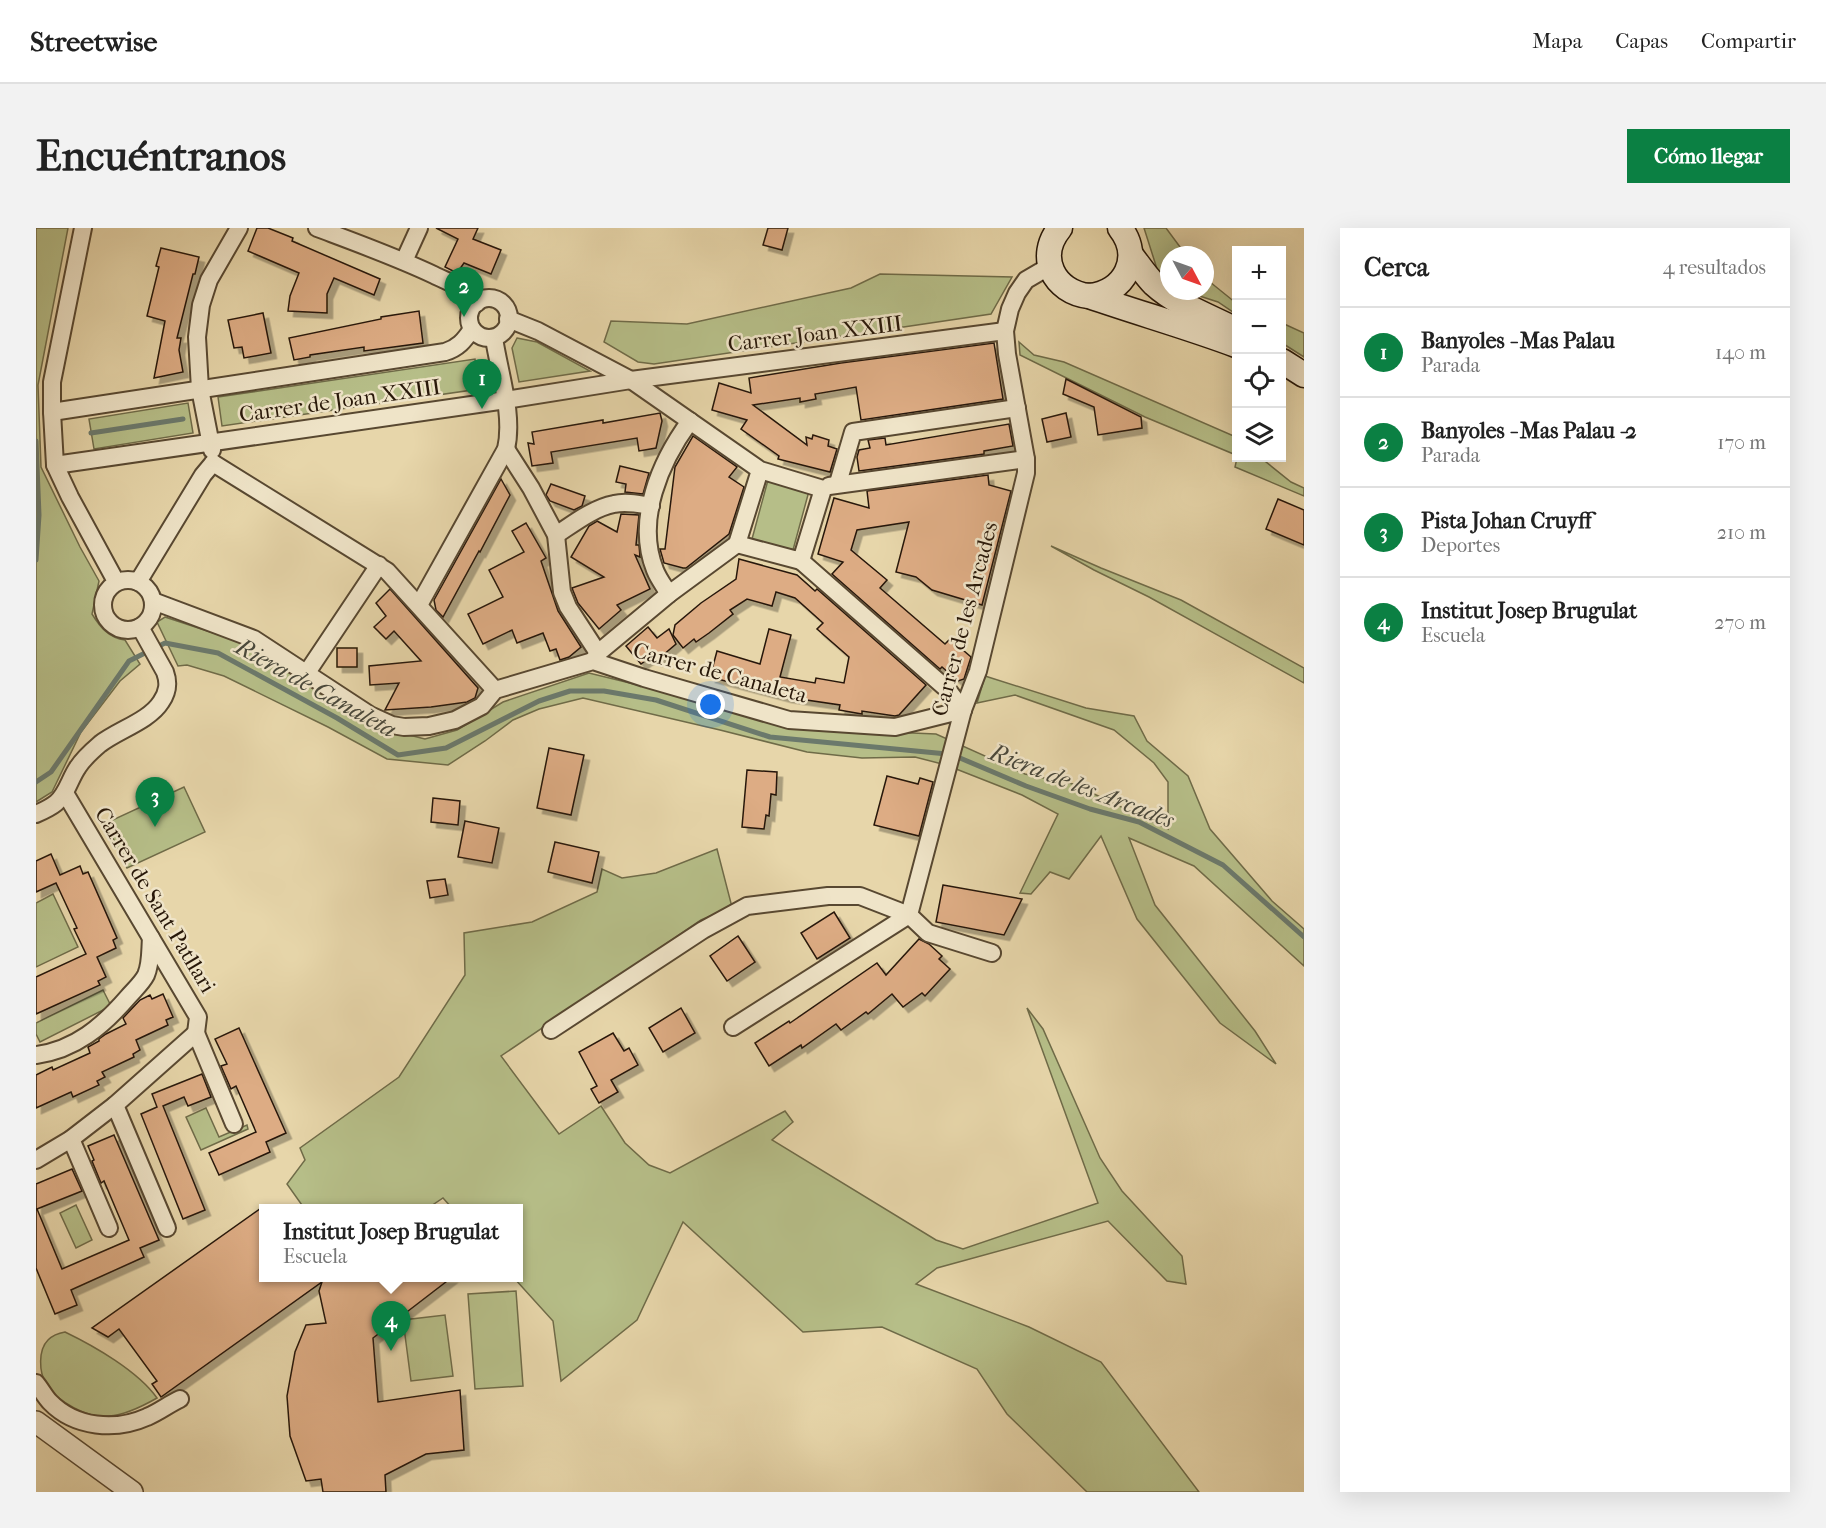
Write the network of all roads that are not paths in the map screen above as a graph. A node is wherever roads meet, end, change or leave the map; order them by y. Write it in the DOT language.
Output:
graph roads {
  1 [pos="83,228"];
  2 [pos="239,228"];
  3 [pos="317,228"];
  4 [pos="420,228"];
  5 [pos="1060,228"];
  6 [pos="1120,228"];
  7 [pos="1131,255"];
  8 [pos="404,261"];
  9 [pos="1050,266"];
  10 [pos="1089,296"];
  11 [pos="477,303"];
  12 [pos="508,319"];
  13 [pos="1232,328"];
  14 [pos="472,329"];
  15 [pos="1005,332"];
  16 [pos="494,338"];
  17 [pos="1232,344"];
  18 [pos="631,380"];
  19 [pos="200,389"];
  20 [pos="506,400"];
  21 [pos="1017,408"];
  22 [pos="52,412"];
  23 [pos="690,421"];
  24 [pos="211,442"];
  25 [pos="506,449"];
  26 [pos="1026,459"];
  27 [pos="213,463"];
  28 [pos="55,465"];
  29 [pos="760,470"];
  30 [pos="831,486"];
  31 [pos="651,506"];
  32 [pos="556,535"];
  33 [pos="738,544"];
  34 [pos="801,561"];
  35 [pos="379,565"];
  36 [pos="121,583"];
  37 [pos="669,594"];
  38 [pos="153,601"];
  39 [pos="419,605"];
  40 [pos="140,627"];
  41 [pos="595,657"];
  42 [pos="306,675"];
  43 [pos="495,690"];
  44 [pos="963,710"];
  45 [pos="65,793"];
  46 [pos="36,814"];
  47 [pos="909,915"];
  48 [pos="151,938"];
  49 [pos="992,953"];
  50 [pos="733,1027"];
  51 [pos="551,1030"];
  52 [pos="196,1033"];
  53 [pos="36,1055"];
  54 [pos="115,1105"];
  55 [pos="234,1124"];
  56 [pos="71,1139"];
  57 [pos="36,1160"];
  58 [pos="109,1228"];
  59 [pos="167,1228"];
  60 [pos="36,1383"];
  61 [pos="180,1399"];
  62 [pos="36,1422"];
  63 [pos="132,1492"];
  1 -- 22 [label="street"];
  2 -- 19 [label="street"];
  3 -- 8 [label="street"];
  4 -- 8 [label="street"];
  5 -- 9 [label="main road"];
  6 -- 7 [label="main road"];
  7 -- 10 [label="main road"];
  7 -- 13 [label="main road"];
  8 -- 11 [label="street"];
  9 -- 10 [label="main road"];
  9 -- 15 [label="street"];
  10 -- 17 [label="main road"];
  11 -- 12 [label="street"];
  11 -- 14 [label="street"];
  12 -- 16 [label="street"];
  12 -- 18 [label="street"];
  14 -- 16 [label="street"];
  14 -- 19 [label="street, Carrer de Joan XXIII"];
  15 -- 18 [label="street, Carrer Joan XXIII"];
  15 -- 21 [label="street, Carrer de les Arcades"];
  16 -- 20 [label="street"];
  18 -- 20 [label="street, Carrer de Joan XXIII"];
  18 -- 23 [label="street"];
  19 -- 22 [label="street, Carrer de Joan XXIII"];
  19 -- 24 [label="street"];
  20 -- 24 [label="street, Carrer de Joan XXIII"];
  20 -- 25 [label="street"];
  21 -- 26 [label="street, Carrer de les Arcades"];
  21 -- 30 [label="street"];
  22 -- 28 [label="street"];
  23 -- 29 [label="street"];
  23 -- 31 [label="street"];
  24 -- 27 [label="street"];
  24 -- 28 [label="street, Carrer de Joan XXIII"];
  25 -- 32 [label="street"];
  25 -- 39 [label="street"];
  26 -- 30 [label="street"];
  26 -- 44 [label="street, Carrer de les Arcades"];
  27 -- 35 [label="street"];
  27 -- 36 [label="street"];
  28 -- 36 [label="street"];
  29 -- 30 [label="street"];
  29 -- 33 [label="street"];
  30 -- 34 [label="street"];
  31 -- 32 [label="street"];
  31 -- 37 [label="street"];
  32 -- 41 [label="street"];
  33 -- 34 [label="street"];
  33 -- 37 [label="street"];
  34 -- 44 [label="street"];
  35 -- 39 [label="street"];
  35 -- 42 [label="street"];
  36 -- 38 [label="street"];
  36 -- 40 [label="street"];
  37 -- 41 [label="street"];
  38 -- 40 [label="street"];
  38 -- 42 [label="street"];
  39 -- 43 [label="street"];
  40 -- 45 [label="street"];
  41 -- 43 [label="street"];
  41 -- 44 [label="street, Carrer de Canaleta"];
  42 -- 43 [label="street"];
  44 -- 47 [label="street, Carrer de les Arcades"];
  45 -- 46 [label="street"];
  45 -- 48 [label="street, Carrer de Sant Patllari"];
  47 -- 49 [label="street"];
  47 -- 50 [label="street"];
  47 -- 51 [label="street"];
  48 -- 52 [label="street, Carrer de Sant Patllari"];
  48 -- 53 [label="street"];
  52 -- 54 [label="street"];
  52 -- 55 [label="street, Carrer de Sant Patllari"];
  54 -- 56 [label="street"];
  54 -- 59 [label="street"];
  56 -- 57 [label="street"];
  56 -- 58 [label="street"];
  60 -- 61 [label="street"];
  62 -- 63 [label="street"];
}
